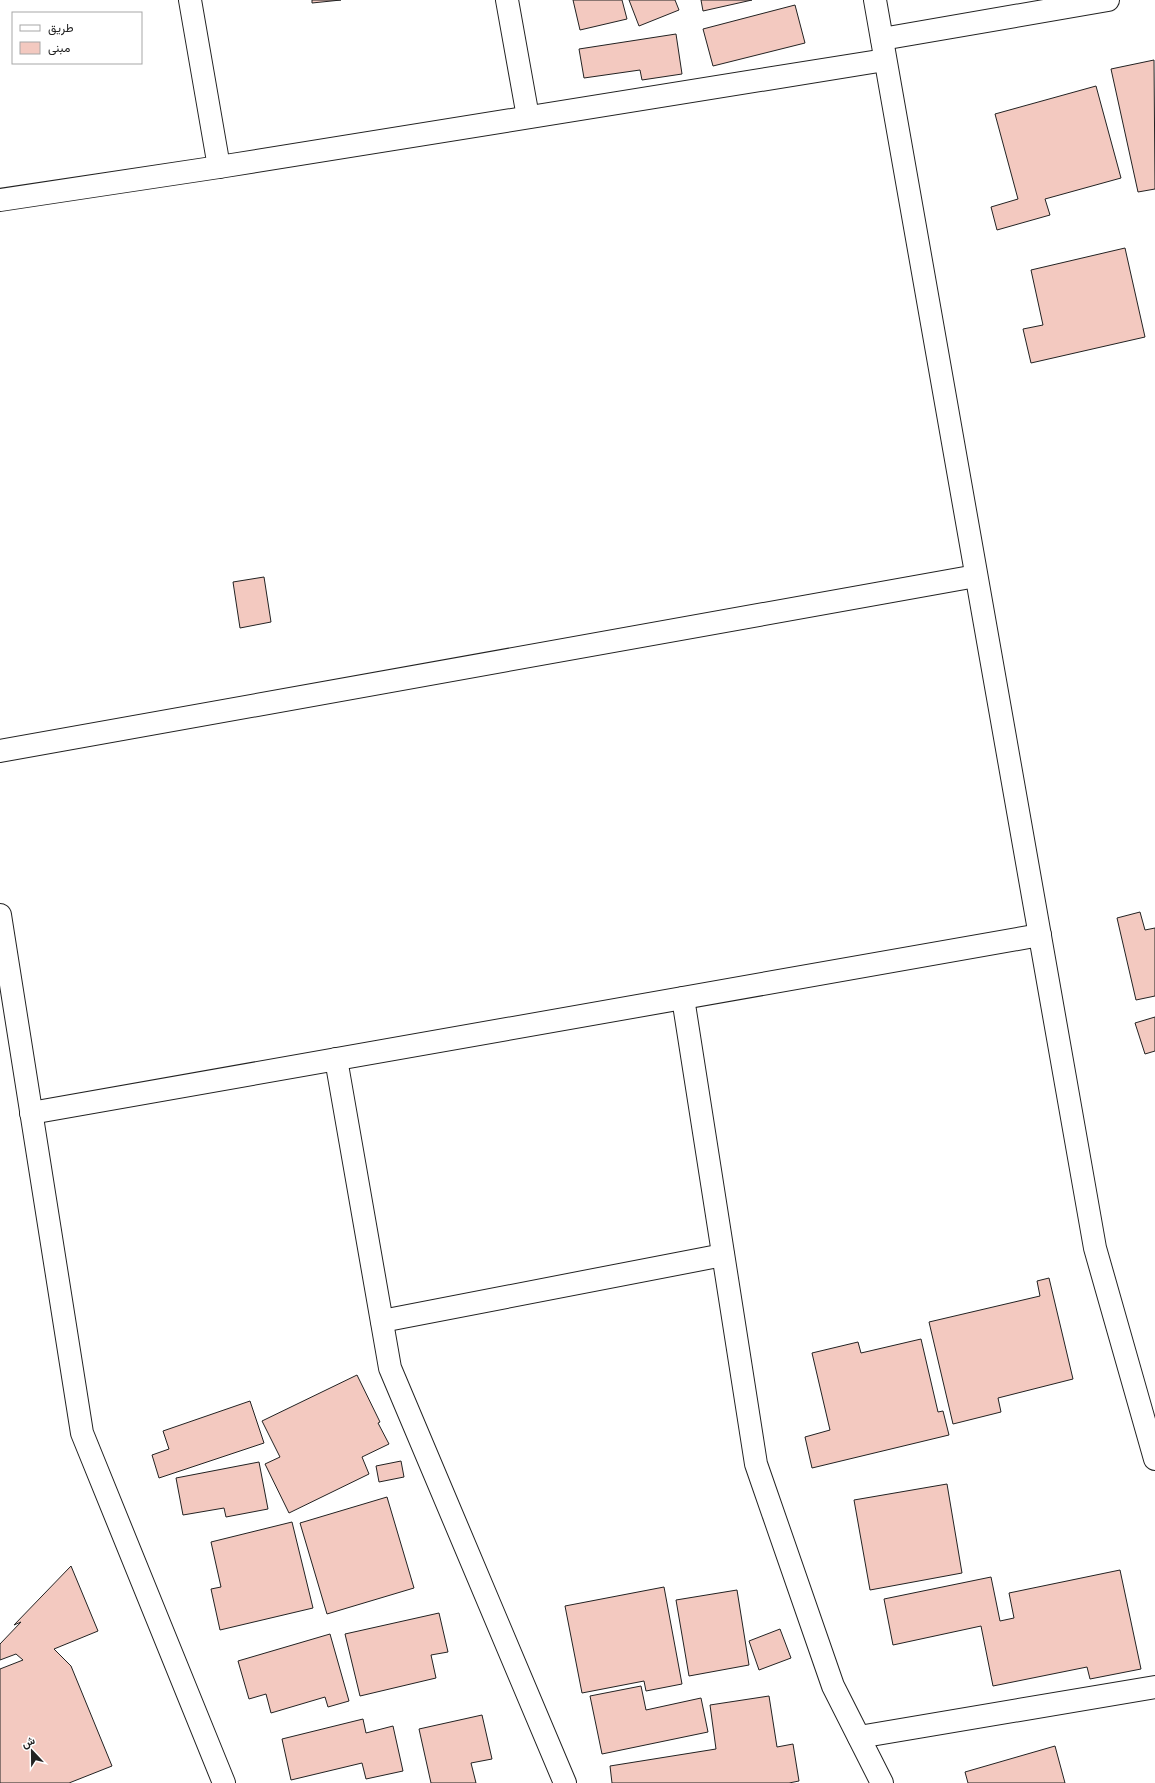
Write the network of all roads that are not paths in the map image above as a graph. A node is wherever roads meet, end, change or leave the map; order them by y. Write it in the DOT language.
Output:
graph roads {
  1 [pos="190,0"];
  2 [pos="507,0"];
  3 [pos="875,0"];
  4 [pos="1108,0"];
  5 [pos="884,49"];
  6 [pos="528,117"];
  7 [pos="219,167"];
  8 [pos="0,200"];
  9 [pos="976,576"];
  10 [pos="0,751"];
  11 [pos="0,915"];
  12 [pos="1040,935"];
  13 [pos="683,998"];
  14 [pos="336,1059"];
  15 [pos="31,1113"];
  16 [pos="723,1255"];
  17 [pos="382,1322"];
  18 [pos="1155,1459"];
  19 [pos="1155,1686"];
  20 [pos="859,1737"];
  21 [pos="224,1783"];
  22 [pos="565,1783"];
  23 [pos="882,1783"];
  1 -- 7 [label="street"];
  2 -- 6 [label="street"];
  3 -- 5 [label="street"];
  4 -- 5 [label="street"];
  5 -- 6 [label="street"];
  5 -- 9 [label="street"];
  6 -- 7 [label="street"];
  7 -- 8 [label="street"];
  9 -- 10 [label="street"];
  9 -- 12 [label="street"];
  11 -- 15 [label="street"];
  12 -- 13 [label="street"];
  12 -- 18 [label="street"];
  13 -- 14 [label="street"];
  13 -- 16 [label="street"];
  14 -- 15 [label="street"];
  14 -- 17 [label="street"];
  15 -- 21 [label="street"];
  16 -- 17 [label="street"];
  16 -- 20 [label="street"];
  17 -- 22 [label="street"];
  19 -- 20 [label="street"];
  20 -- 23 [label="street"];
}
